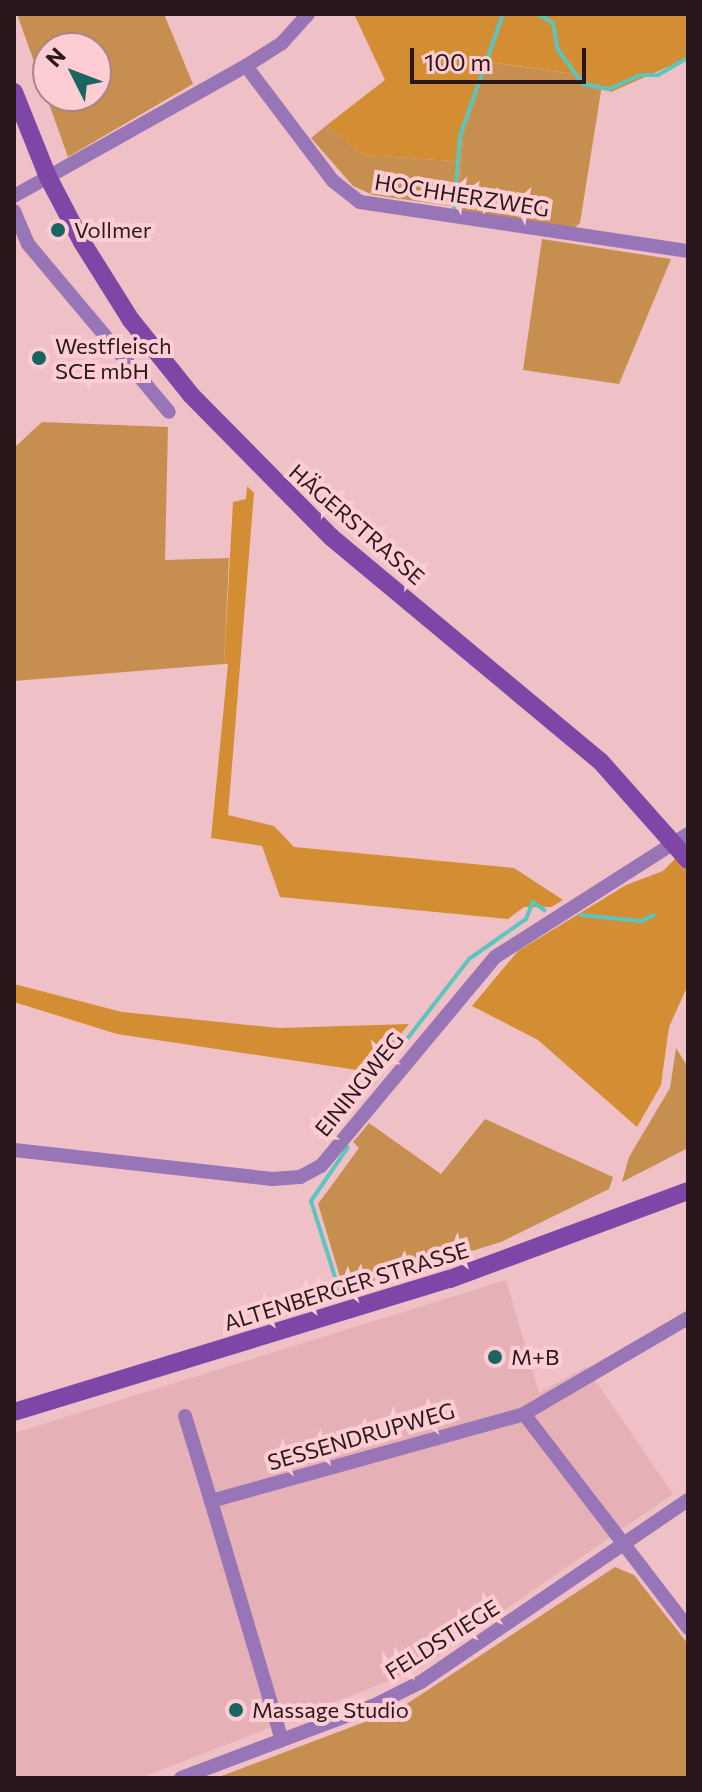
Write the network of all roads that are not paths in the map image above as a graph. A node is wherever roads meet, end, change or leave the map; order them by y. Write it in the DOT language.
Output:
graph roads {
  1 [pos="308,14"];
  2 [pos="246,66"];
  3 [pos="14,92"];
  4 [pos="48,177"];
  5 [pos="14,196"];
  6 [pos="14,211"];
  7 [pos="688,251"];
  8 [pos="169,412"];
  9 [pos="682,838"];
  10 [pos="688,860"];
  11 [pos="14,1150"];
  12 [pos="688,1191"];
  13 [pos="688,1318"];
  14 [pos="14,1412"];
  15 [pos="524,1414"];
  16 [pos="185,1416"];
  17 [pos="688,1500"];
  18 [pos="211,1501"];
  19 [pos="622,1544"];
  20 [pos="688,1628"];
  21 [pos="282,1740"];
  22 [pos="181,1778"];
  1 -- 2 [label="street"];
  2 -- 4 [label="street"];
  2 -- 7 [label="street, HOCHHERZWEG"];
  3 -- 4 [label="main road, HÄGERSTRASSE"];
  4 -- 5 [label="street"];
  4 -- 9 [label="main road, HÄGERSTRASSE"];
  6 -- 8 [label="street"];
  9 -- 10 [label="main road, HÄGERSTRASSE"];
  9 -- 11 [label="street, EININGWEG"];
  12 -- 14 [label="main road, ALTENBERGER STRASSE"];
  13 -- 15 [label="street, SESSENDRUPWEG"];
  15 -- 18 [label="street, SESSENDRUPWEG"];
  15 -- 19 [label="street"];
  16 -- 18 [label="street"];
  17 -- 19 [label="street, FELDSTIEGE"];
  18 -- 21 [label="street"];
  19 -- 20 [label="street"];
  19 -- 21 [label="street, FELDSTIEGE"];
  21 -- 22 [label="street, FELDSTIEGE"];
}
